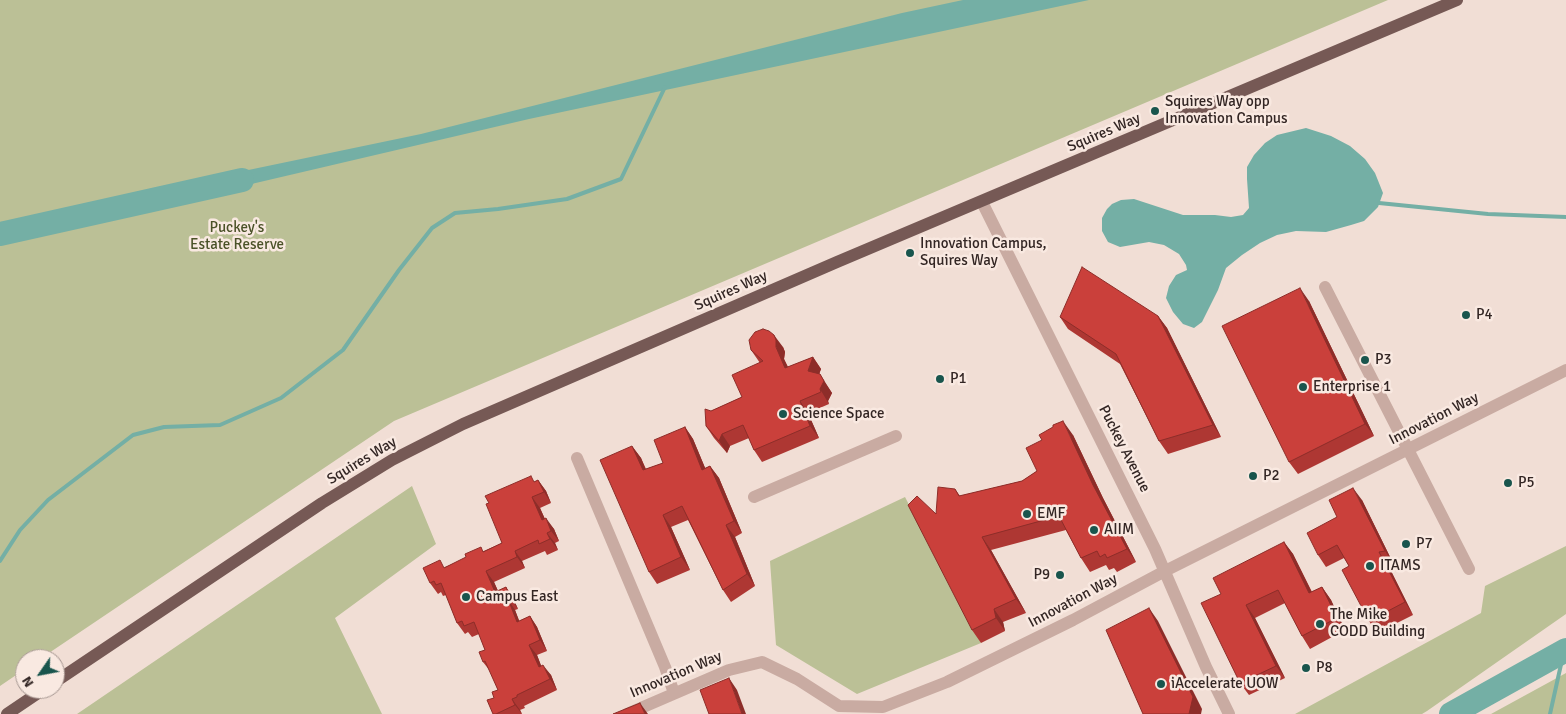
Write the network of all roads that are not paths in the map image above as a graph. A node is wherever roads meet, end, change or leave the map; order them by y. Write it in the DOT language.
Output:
graph roads {
  1 [pos="1457,0"];
  2 [pos="982,202"];
  3 [pos="1325,287"];
  4 [pos="1566,370"];
  5 [pos="896,436"];
  6 [pos="1408,450"];
  7 [pos="577,458"];
  8 [pos="754,497"];
  9 [pos="1469,569"];
  10 [pos="1164,571"];
  11 [pos="65,675"];
  12 [pos="674,693"];
  13 [pos="29,699"];
  14 [pos="7,714"];
  15 [pos="627,714"];
  16 [pos="1229,714"];
  1 -- 2 [label="main road, Squires Way"];
  2 -- 10 [label="street, Puckey Avenue"];
  2 -- 11 [label="main road, Squires Way"];
  3 -- 6 [label="street"];
  4 -- 6 [label="street, Innovation Way"];
  5 -- 8 [label="street"];
  6 -- 9 [label="street"];
  6 -- 10 [label="street, Innovation Way"];
  7 -- 12 [label="street"];
  10 -- 12 [label="street, Innovation Way"];
  10 -- 16 [label="street, Puckey Avenue"];
  12 -- 15 [label="street, Innovation Way"];
  13 -- 14 [label="main road"];
}
